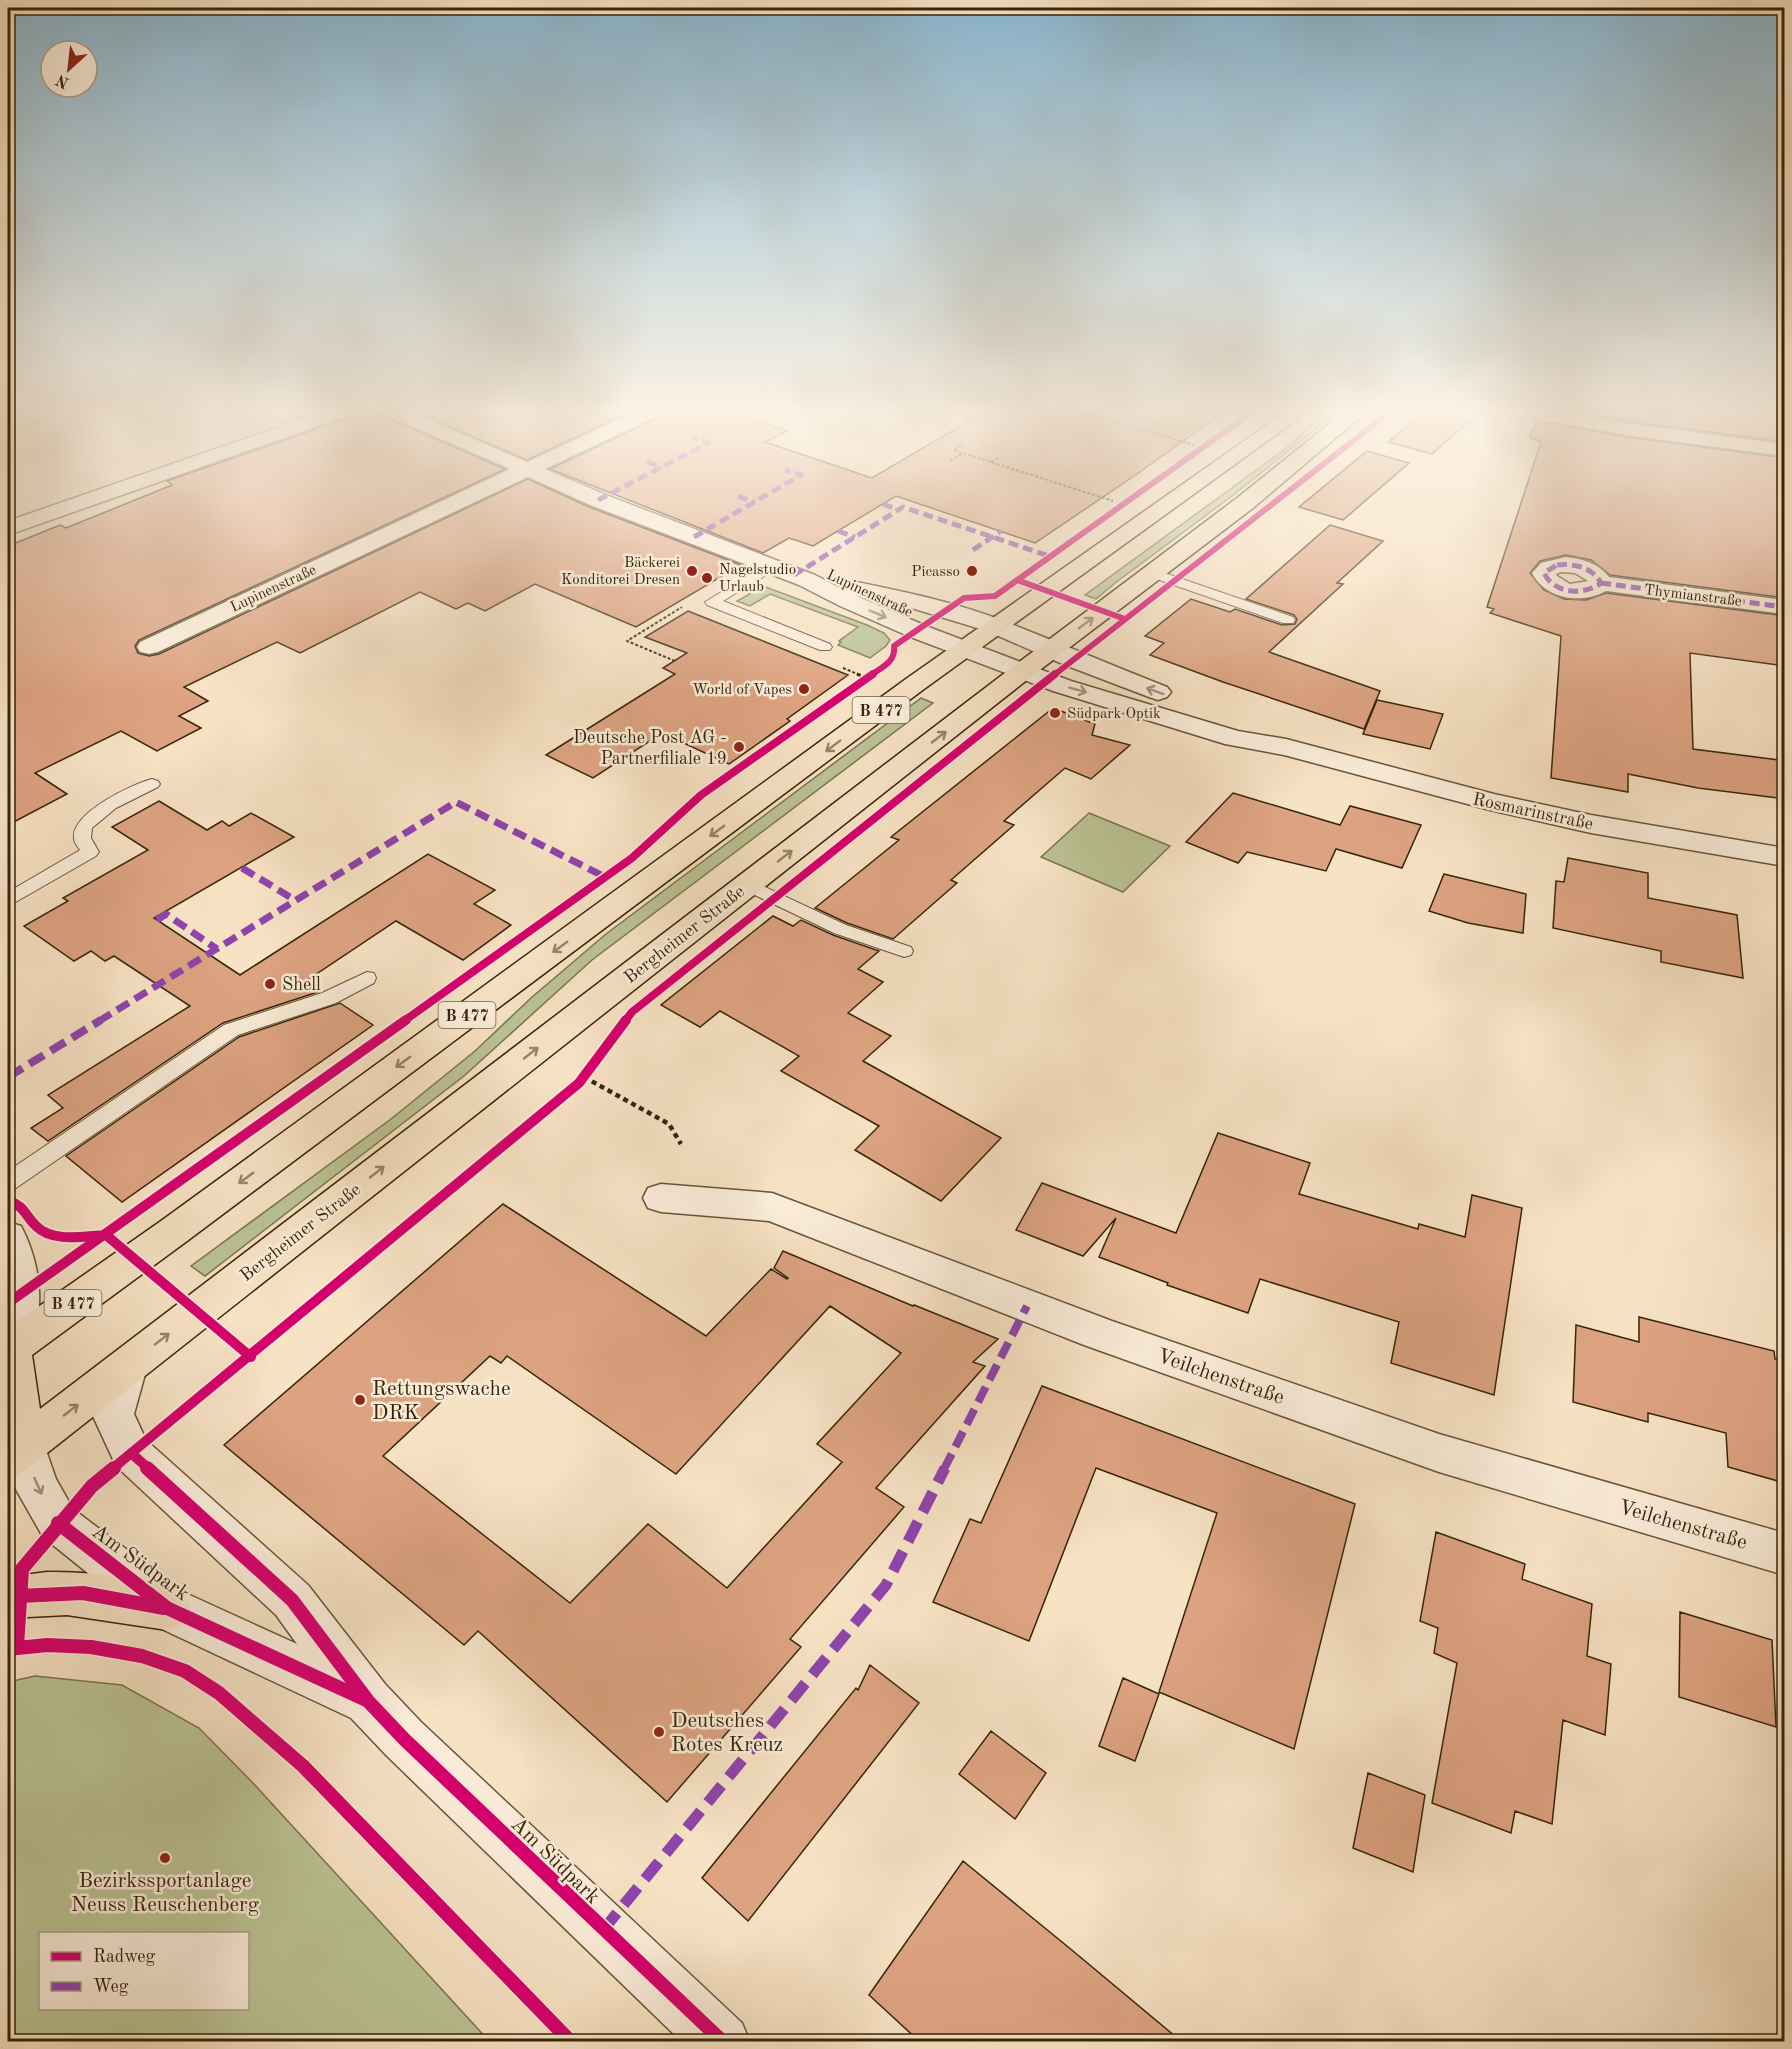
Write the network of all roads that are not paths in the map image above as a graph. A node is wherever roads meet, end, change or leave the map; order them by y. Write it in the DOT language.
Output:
graph roads {
  1 [pos="78,504"];
  2 [pos="454,504"];
  3 [pos="607,504"];
  4 [pos="1168,504"];
  5 [pos="1244,504"];
  6 [pos="8,528"];
  7 [pos="771,566"];
  8 [pos="1153,573"];
  9 [pos="807,580"];
  10 [pos="1601,583"];
  11 [pos="1785,607"];
  12 [pos="1288,620"];
  13 [pos="996,626"];
  14 [pos="149,646"];
  15 [pos="825,647"];
  16 [pos="965,649"];
  17 [pos="1051,650"];
  18 [pos="1023,671"];
  19 [pos="1286,747"];
  20 [pos="152,784"];
  21 [pos="1785,857"];
  22 [pos="748,885"];
  23 [pos="8,899"];
  24 [pos="904,951"];
  25 [pos="367,978"];
  26 [pos="8,1182"];
  27 [pos="661,1198"];
  28 [pos="8,1238"];
  29 [pos="9,1348"];
  30 [pos="127,1367"];
  31 [pos="16,1453"];
  32 [pos="1785,1554"];
  33 [pos="8,1599"];
  34 [pos="167,1608"];
  35 [pos="368,1701"];
  36 [pos="723,2042"];
  1 -- 6 [label="street"];
  2 -- 14 [label="street, Lupinenstraße"];
  3 -- 7 [label="street, Lupinenstraße"];
  4 -- 13 [label="main road, B 477"];
  5 -- 8 [label="main road, Bergheimer Straße"];
  7 -- 9 [label="street, Lupinenstraße"];
  7 -- 15 [label="lane"];
  8 -- 12 [label="lane"];
  17 -- 8 [label="main road, Bergheimer Straße, one-way"];
  9 -- 13 [label="street, Lupinenstraße"];
  9 -- 16 [label="street, Lupinenstraße, one-way"];
  10 -- 11 [label="street, Thymianstraße"];
  13 -- 16 [label="main road, B 477"];
  13 -- 17 [label="street, Rosmarinstraße"];
  16 -- 18 [label="street, Lupinenstraße"];
  16 -- 29 [label="main road, B 477, one-way"];
  17 -- 18 [label="main road, Bergheimer Straße"];
  19 -- 17 [label="street, Rosmarinstraße, one-way"];
  18 -- 19 [label="street, Rosmarinstraße, one-way"];
  22 -- 18 [label="main road, Bergheimer Straße, one-way"];
  19 -- 21 [label="street, Rosmarinstraße"];
  20 -- 23 [label="lane"];
  22 -- 24 [label="lane"];
  30 -- 22 [label="main road, Bergheimer Straße, one-way"];
  25 -- 26 [label="lane"];
  27 -- 32 [label="street, Veilchenstraße"];
  28 -- 29 [label="street"];
  29 -- 31 [label="main road"];
  31 -- 30 [label="main road, Bergheimer Straße, one-way"];
  30 -- 35 [label="street, Am Südpark"];
  31 -- 34 [label="street, Am Südpark, one-way"];
  33 -- 34 [label="main road"];
  34 -- 35 [label="street, Am Südpark"];
  35 -- 36 [label="street, Am Südpark"];
}
